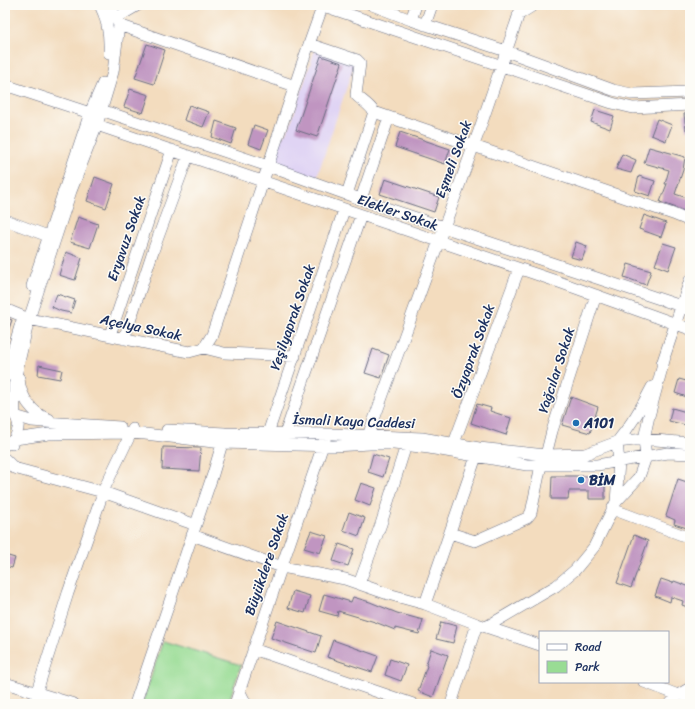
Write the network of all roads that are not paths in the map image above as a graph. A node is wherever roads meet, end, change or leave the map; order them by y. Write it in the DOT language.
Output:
graph roads {
  1 [pos="100,5"];
  2 [pos="110,5"];
  3 [pos="138,5"];
  4 [pos="322,5"];
  5 [pos="372,5"];
  6 [pos="416,5"];
  7 [pos="432,5"];
  8 [pos="534,5"];
  9 [pos="520,10"];
  10 [pos="411,20"];
  11 [pos="117,22"];
  12 [pos="425,25"];
  13 [pos="309,44"];
  14 [pos="506,51"];
  15 [pos="501,66"];
  16 [pos="5,85"];
  17 [pos="295,86"];
  18 [pos="690,92"];
  19 [pos="690,105"];
  20 [pos="374,112"];
  21 [pos="96,116"];
  22 [pos="389,117"];
  23 [pos="474,146"];
  24 [pos="172,150"];
  25 [pos="188,156"];
  26 [pos="268,166"];
  27 [pos="263,182"];
  28 [pos="347,194"];
  29 [pos="361,199"];
  30 [pos="344,210"];
  31 [pos="360,215"];
  32 [pos="5,220"];
  33 [pos="690,222"];
  34 [pos="444,227"];
  35 [pos="48,236"];
  36 [pos="439,242"];
  37 [pos="520,269"];
  38 [pos="690,280"];
  39 [pos="596,296"];
  40 [pos="686,308"];
  41 [pos="5,309"];
  42 [pos="26,317"];
  43 [pos="676,324"];
  44 [pos="690,329"];
  45 [pos="110,335"];
  46 [pos="124,339"];
  47 [pos="204,348"];
  48 [pos="295,356"];
  49 [pos="665,358"];
  50 [pos="19,362"];
  51 [pos="5,377"];
  52 [pos="5,409"];
  53 [pos="15,416"];
  54 [pos="61,423"];
  55 [pos="132,430"];
  56 [pos="268,434"];
  57 [pos="285,434"];
  58 [pos="326,434"];
  59 [pos="368,436"];
  60 [pos="224,438"];
  61 [pos="644,439"];
  62 [pos="407,441"];
  63 [pos="10,442"];
  64 [pos="617,442"];
  65 [pos="454,443"];
  66 [pos="690,443"];
  67 [pos="322,446"];
  68 [pos="478,452"];
  69 [pos="690,454"];
  70 [pos="5,455"];
  71 [pos="546,455"];
  72 [pos="646,457"];
  73 [pos="5,459"];
  74 [pos="619,462"];
  75 [pos="541,465"];
  76 [pos="103,492"];
  77 [pos="614,505"];
  78 [pos="194,530"];
  79 [pos="450,533"];
  80 [pos="690,538"];
  81 [pos="282,567"];
  82 [pos="359,584"];
  83 [pos="425,604"];
  84 [pos="481,626"];
  85 [pos="539,645"];
  86 [pos="253,649"];
  87 [pos="5,682"];
  88 [pos="647,683"];
  89 [pos="690,688"];
  90 [pos="239,690"];
  91 [pos="37,692"];
  92 [pos="678,695"];
  93 [pos="690,696"];
  94 [pos="33,704"];
  95 [pos="74,704"];
  96 [pos="135,704"];
  97 [pos="235,704"];
  98 [pos="246,704"];
  99 [pos="413,704"];
  100 [pos="451,704"];
  101 [pos="670,704"];
  1 -- 21 [label="street"];
  2 -- 11 [label="street"];
  3 -- 11 [label="street"];
  4 -- 13 [label="street"];
  4 -- 15 [label="street"];
  5 -- 10 [label="street"];
  6 -- 10 [label="street"];
  7 -- 12 [label="street"];
  8 -- 9 [label="street"];
  9 -- 14 [label="street, Eşmeli Sokak"];
  10 -- 12 [label="street"];
  11 -- 17 [label="street"];
  11 -- 21 [label="street"];
  12 -- 14 [label="street"];
  13 -- 17 [label="street"];
  13 -- 20 [label="street"];
  14 -- 15 [label="street, Eşmeli Sokak"];
  14 -- 18 [label="street"];
  15 -- 19 [label="street"];
  15 -- 23 [label="street, Eşmeli Sokak"];
  16 -- 21 [label="street"];
  17 -- 26 [label="street"];
  20 -- 22 [label="street"];
  20 -- 28 [label="street"];
  21 -- 24 [label="street, Elekler Sokak"];
  21 -- 26 [label="street, Elekler Sokak"];
  21 -- 35 [label="street"];
  21 -- 42 [label="street"];
  22 -- 23 [label="street"];
  22 -- 29 [label="street"];
  23 -- 33 [label="street"];
  23 -- 34 [label="street, Eşmeli Sokak"];
  24 -- 25 [label="street, Elekler Sokak"];
  24 -- 45 [label="street, Eryavuz Sokak"];
  25 -- 27 [label="street, Elekler Sokak"];
  25 -- 46 [label="street"];
  26 -- 27 [label="street"];
  26 -- 28 [label="street, Elekler Sokak"];
  27 -- 30 [label="street, Elekler Sokak"];
  27 -- 47 [label="street"];
  28 -- 29 [label="street, Elekler Sokak"];
  29 -- 34 [label="street, Elekler Sokak"];
  30 -- 31 [label="street, Elekler Sokak"];
  30 -- 48 [label="street, Yeşilyaprak Sokak"];
  31 -- 36 [label="street, Elekler Sokak"];
  31 -- 57 [label="street"];
  32 -- 35 [label="street"];
  34 -- 36 [label="street, Eşmeli Sokak"];
  34 -- 40 [label="street, Elekler Sokak"];
  35 -- 42 [label="street"];
  36 -- 37 [label="street, Elekler Sokak"];
  36 -- 59 [label="street, Eşmeli Sokak"];
  37 -- 39 [label="street, Elekler Sokak"];
  37 -- 65 [label="street, Özyaprak Sokak"];
  38 -- 40 [label="street"];
  39 -- 43 [label="street, Elekler Sokak"];
  39 -- 71 [label="street, Yağcılar Sokak"];
  40 -- 43 [label="street"];
  41 -- 42 [label="street, Açelya Sokak"];
  42 -- 45 [label="street, Açelya Sokak"];
  42 -- 50 [label="street"];
  42 -- 51 [label="street"];
  43 -- 44 [label="street, Elekler Sokak"];
  43 -- 49 [label="street"];
  45 -- 46 [label="street, Açelya Sokak"];
  46 -- 47 [label="street, Açelya Sokak"];
  47 -- 48 [label="street, Açelya Sokak"];
  48 -- 56 [label="street, Yeşilyaprak Sokak"];
  49 -- 61 [label="street"];
  49 -- 64 [label="street"];
  50 -- 53 [label="street"];
  50 -- 54 [label="street"];
  52 -- 53 [label="street"];
  53 -- 54 [label="street, İsmali Kaya Caddesi"];
  53 -- 63 [label="street"];
  54 -- 55 [label="street, İsmali Kaya Caddesi"];
  55 -- 60 [label="street, İsmali Kaya Caddesi"];
  55 -- 63 [label="street"];
  55 -- 76 [label="street"];
  56 -- 57 [label="street, İsmali Kaya Caddesi"];
  56 -- 60 [label="street, İsmali Kaya Caddesi"];
  57 -- 58 [label="street, İsmali Kaya Caddesi"];
  58 -- 59 [label="street, İsmali Kaya Caddesi"];
  58 -- 67 [label="street, Büyükdere Sokak"];
  59 -- 62 [label="street, İsmali Kaya Caddesi"];
  60 -- 67 [label="street"];
  60 -- 78 [label="street"];
  61 -- 64 [label="street, İsmali Kaya Caddesi"];
  61 -- 66 [label="street, İsmali Kaya Caddesi"];
  61 -- 72 [label="street"];
  62 -- 65 [label="street, İsmali Kaya Caddesi"];
  62 -- 67 [label="street"];
  62 -- 68 [label="street"];
  62 -- 82 [label="street"];
  63 -- 70 [label="street"];
  64 -- 71 [label="street, İsmali Kaya Caddesi"];
  64 -- 74 [label="street"];
  65 -- 68 [label="street, İsmali Kaya Caddesi"];
  67 -- 81 [label="street, Büyükdere Sokak"];
  68 -- 71 [label="street, İsmali Kaya Caddesi"];
  68 -- 75 [label="street"];
  68 -- 79 [label="street"];
  69 -- 72 [label="street"];
  72 -- 74 [label="street"];
  72 -- 77 [label="street"];
  73 -- 76 [label="street"];
  74 -- 75 [label="street"];
  74 -- 77 [label="street"];
  75 -- 79 [label="street"];
  76 -- 78 [label="street"];
  76 -- 91 [label="street"];
  77 -- 80 [label="street"];
  77 -- 84 [label="street"];
  78 -- 81 [label="street"];
  78 -- 96 [label="street"];
  79 -- 83 [label="street"];
  81 -- 82 [label="street"];
  81 -- 86 [label="street, Büyükdere Sokak"];
  82 -- 83 [label="street"];
  83 -- 84 [label="street"];
  84 -- 85 [label="street"];
  84 -- 100 [label="street"];
  86 -- 90 [label="street, Büyükdere Sokak"];
  86 -- 99 [label="street"];
  87 -- 91 [label="street"];
  88 -- 92 [label="street"];
  89 -- 92 [label="street"];
  90 -- 97 [label="street, Büyükdere Sokak"];
  90 -- 98 [label="street"];
  91 -- 94 [label="street"];
  91 -- 95 [label="street"];
  92 -- 93 [label="street"];
  92 -- 101 [label="street"];
}
